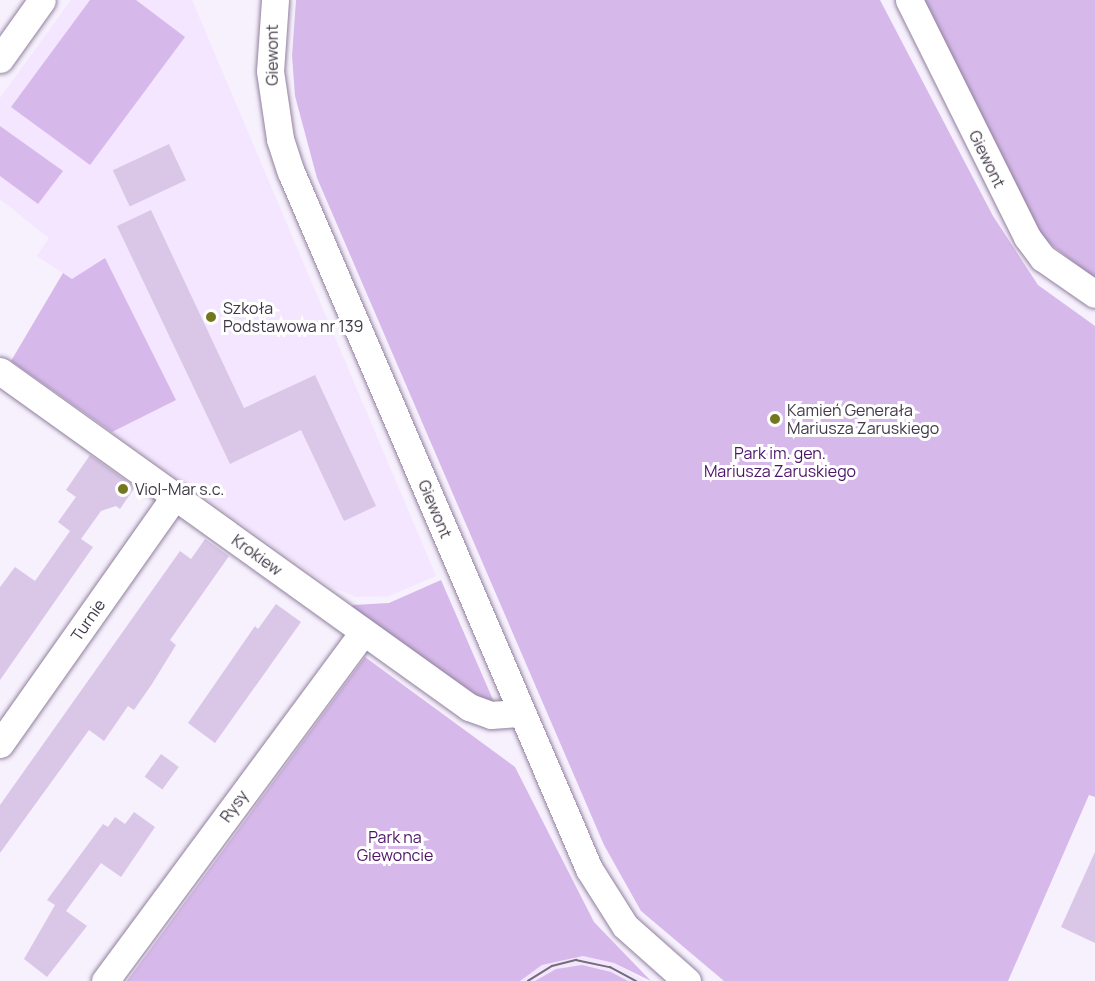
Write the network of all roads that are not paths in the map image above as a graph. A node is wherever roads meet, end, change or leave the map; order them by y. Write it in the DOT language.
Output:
graph roads {
  1 [pos="42,0"];
  2 [pos="275,0"];
  3 [pos="909,0"];
  4 [pos="0,60"];
  5 [pos="1095,294"];
  6 [pos="2,377"];
  7 [pos="175,496"];
  8 [pos="363,632"];
  9 [pos="522,713"];
  10 [pos="0,744"];
  11 [pos="105,981"];
  12 [pos="687,981"];
  1 -- 4 [label="street"];
  2 -- 9 [label="street, Giewont"];
  3 -- 5 [label="street, Giewont"];
  6 -- 7 [label="street, Krokiew"];
  7 -- 8 [label="street, Krokiew"];
  7 -- 10 [label="street, Turnie"];
  8 -- 9 [label="street, Krokiew"];
  8 -- 11 [label="street, Rysy"];
  9 -- 12 [label="street, Giewont"];
}
